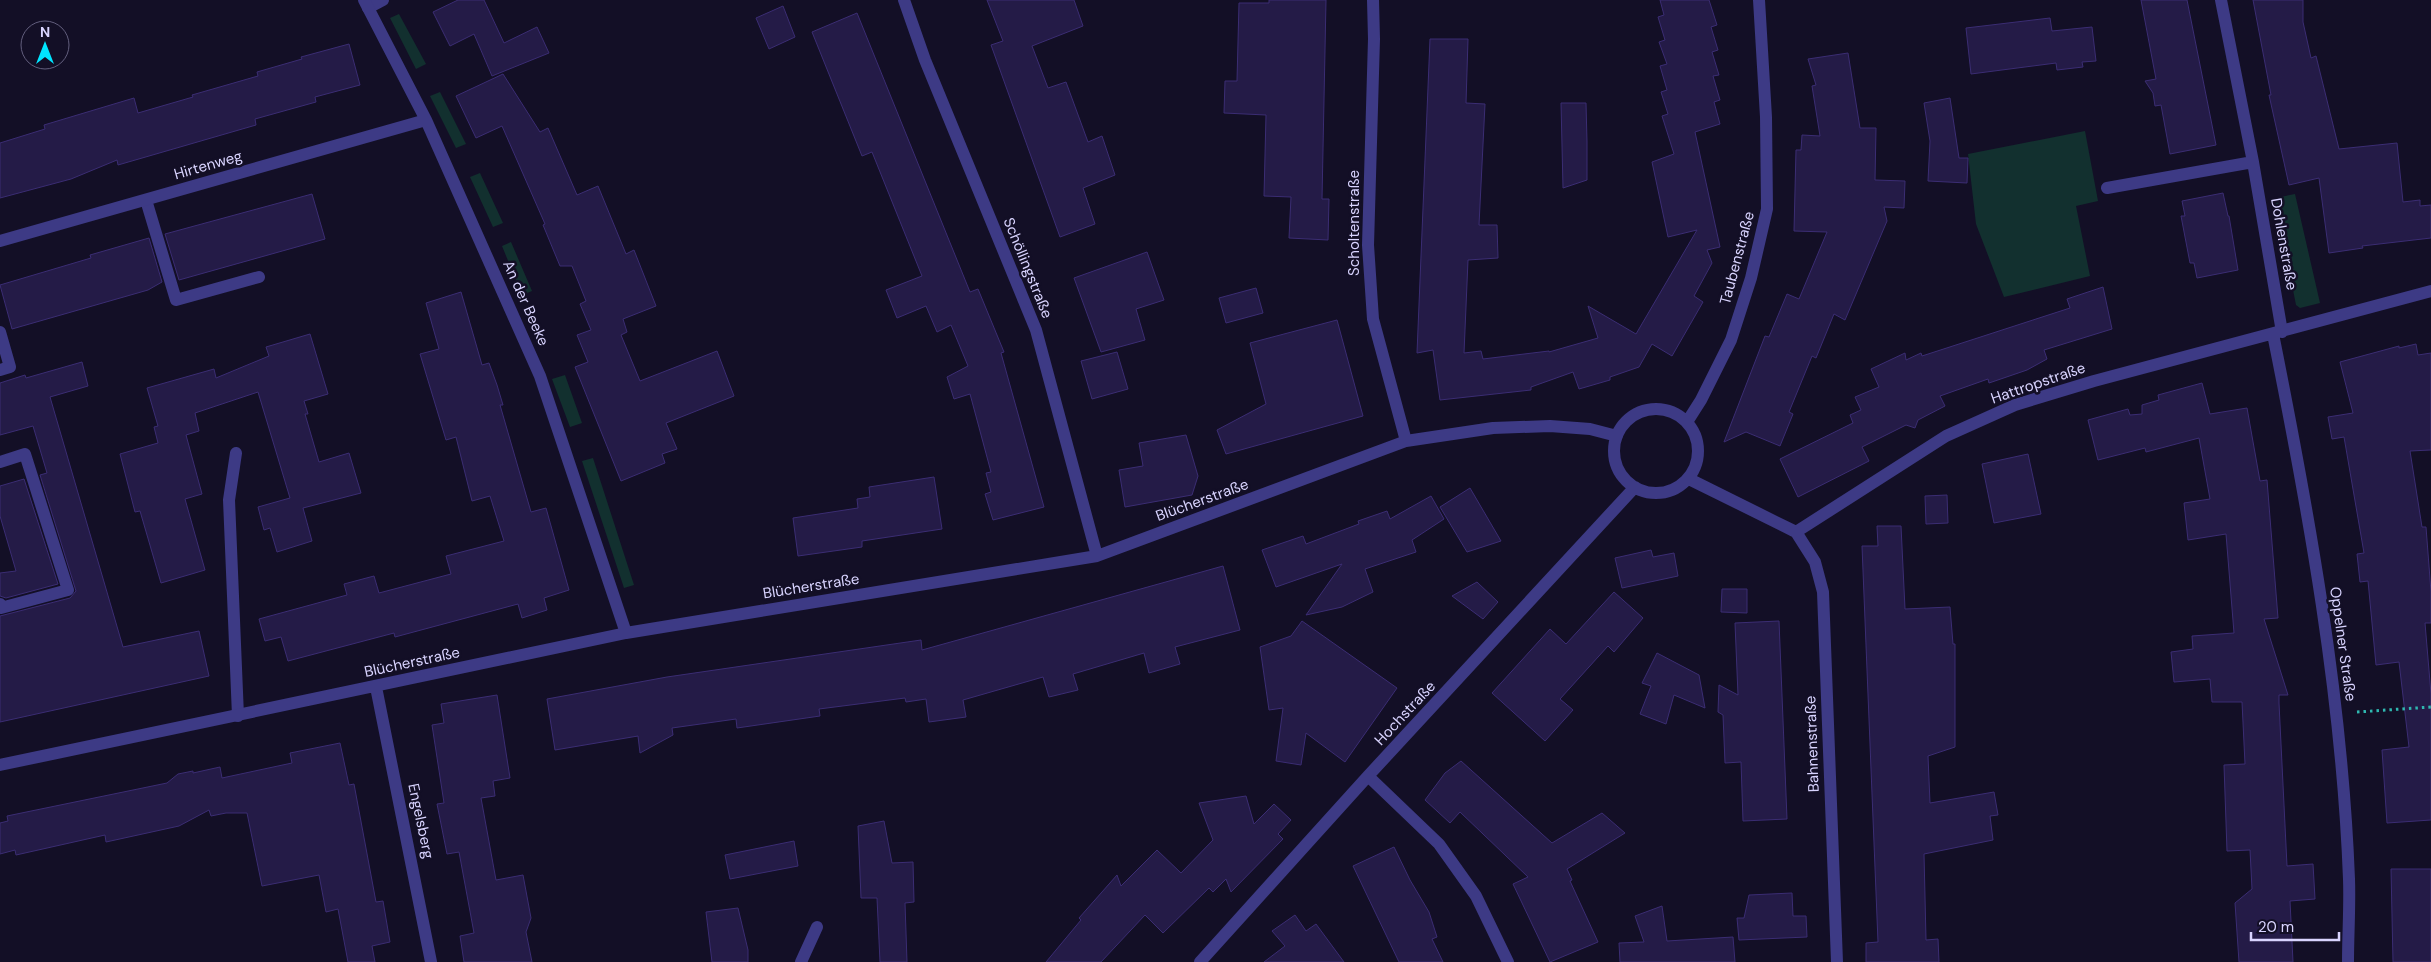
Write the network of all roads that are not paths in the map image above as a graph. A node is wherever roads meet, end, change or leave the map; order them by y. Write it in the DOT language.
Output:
graph roads {
  1 [pos="383,0"];
  2 [pos="904,0"];
  3 [pos="1372,0"];
  4 [pos="1759,0"];
  5 [pos="2221,0"];
  6 [pos="366,4"];
  7 [pos="426,120"];
  8 [pos="2253,162"];
  9 [pos="2107,188"];
  10 [pos="146,200"];
  11 [pos="0,241"];
  12 [pos="260,277"];
  13 [pos="2431,291"];
  14 [pos="0,332"];
  15 [pos="2278,333"];
  16 [pos="0,370"];
  17 [pos="1688,422"];
  18 [pos="1617,436"];
  19 [pos="1406,441"];
  20 [pos="236,452"];
  21 [pos="0,462"];
  22 [pos="1689,479"];
  23 [pos="1635,488"];
  24 [pos="1796,532"];
  25 [pos="1097,556"];
  26 [pos="0,604"];
  27 [pos="626,633"];
  28 [pos="376,687"];
  29 [pos="238,716"];
  30 [pos="0,765"];
  31 [pos="1368,776"];
  32 [pos="817,927"];
  33 [pos="432,962"];
  34 [pos="801,962"];
  35 [pos="1200,962"];
  36 [pos="1508,962"];
  37 [pos="1837,962"];
  38 [pos="2348,962"];
  1 -- 6 [label="street"];
  2 -- 25 [label="street, Schöllingstraße"];
  3 -- 19 [label="street, Scholtenstraße"];
  4 -- 17 [label="street, Taubenstraße"];
  5 -- 8 [label="street, Dohlenstraße"];
  6 -- 7 [label="street, An der Beeke"];
  7 -- 10 [label="street, Hirtenweg"];
  7 -- 27 [label="street, An der Beeke"];
  8 -- 9 [label="street"];
  8 -- 15 [label="street, Dohlenstraße"];
  10 -- 11 [label="street, Hirtenweg"];
  10 -- 12 [label="street"];
  13 -- 15 [label="street, Hattropstraße"];
  14 -- 16 [label="street"];
  15 -- 24 [label="street, Hattropstraße"];
  15 -- 38 [label="street, Oppelner Straße"];
  17 -- 18 [label="street"];
  17 -- 22 [label="street"];
  18 -- 19 [label="street, Blücherstraße"];
  18 -- 23 [label="street"];
  19 -- 25 [label="street, Blücherstraße"];
  20 -- 29 [label="street"];
  21 -- 26 [label="street"];
  22 -- 23 [label="street"];
  22 -- 24 [label="street"];
  23 -- 31 [label="street, Hochstraße"];
  24 -- 37 [label="street, Bahnenstraße"];
  25 -- 27 [label="street, Blücherstraße"];
  27 -- 28 [label="street, Blücherstraße"];
  28 -- 29 [label="street, Blücherstraße"];
  28 -- 33 [label="street, Engelsberg"];
  29 -- 30 [label="street, Blücherstraße"];
  31 -- 35 [label="street, Hochstraße"];
  31 -- 36 [label="street"];
  32 -- 34 [label="street"];
}
